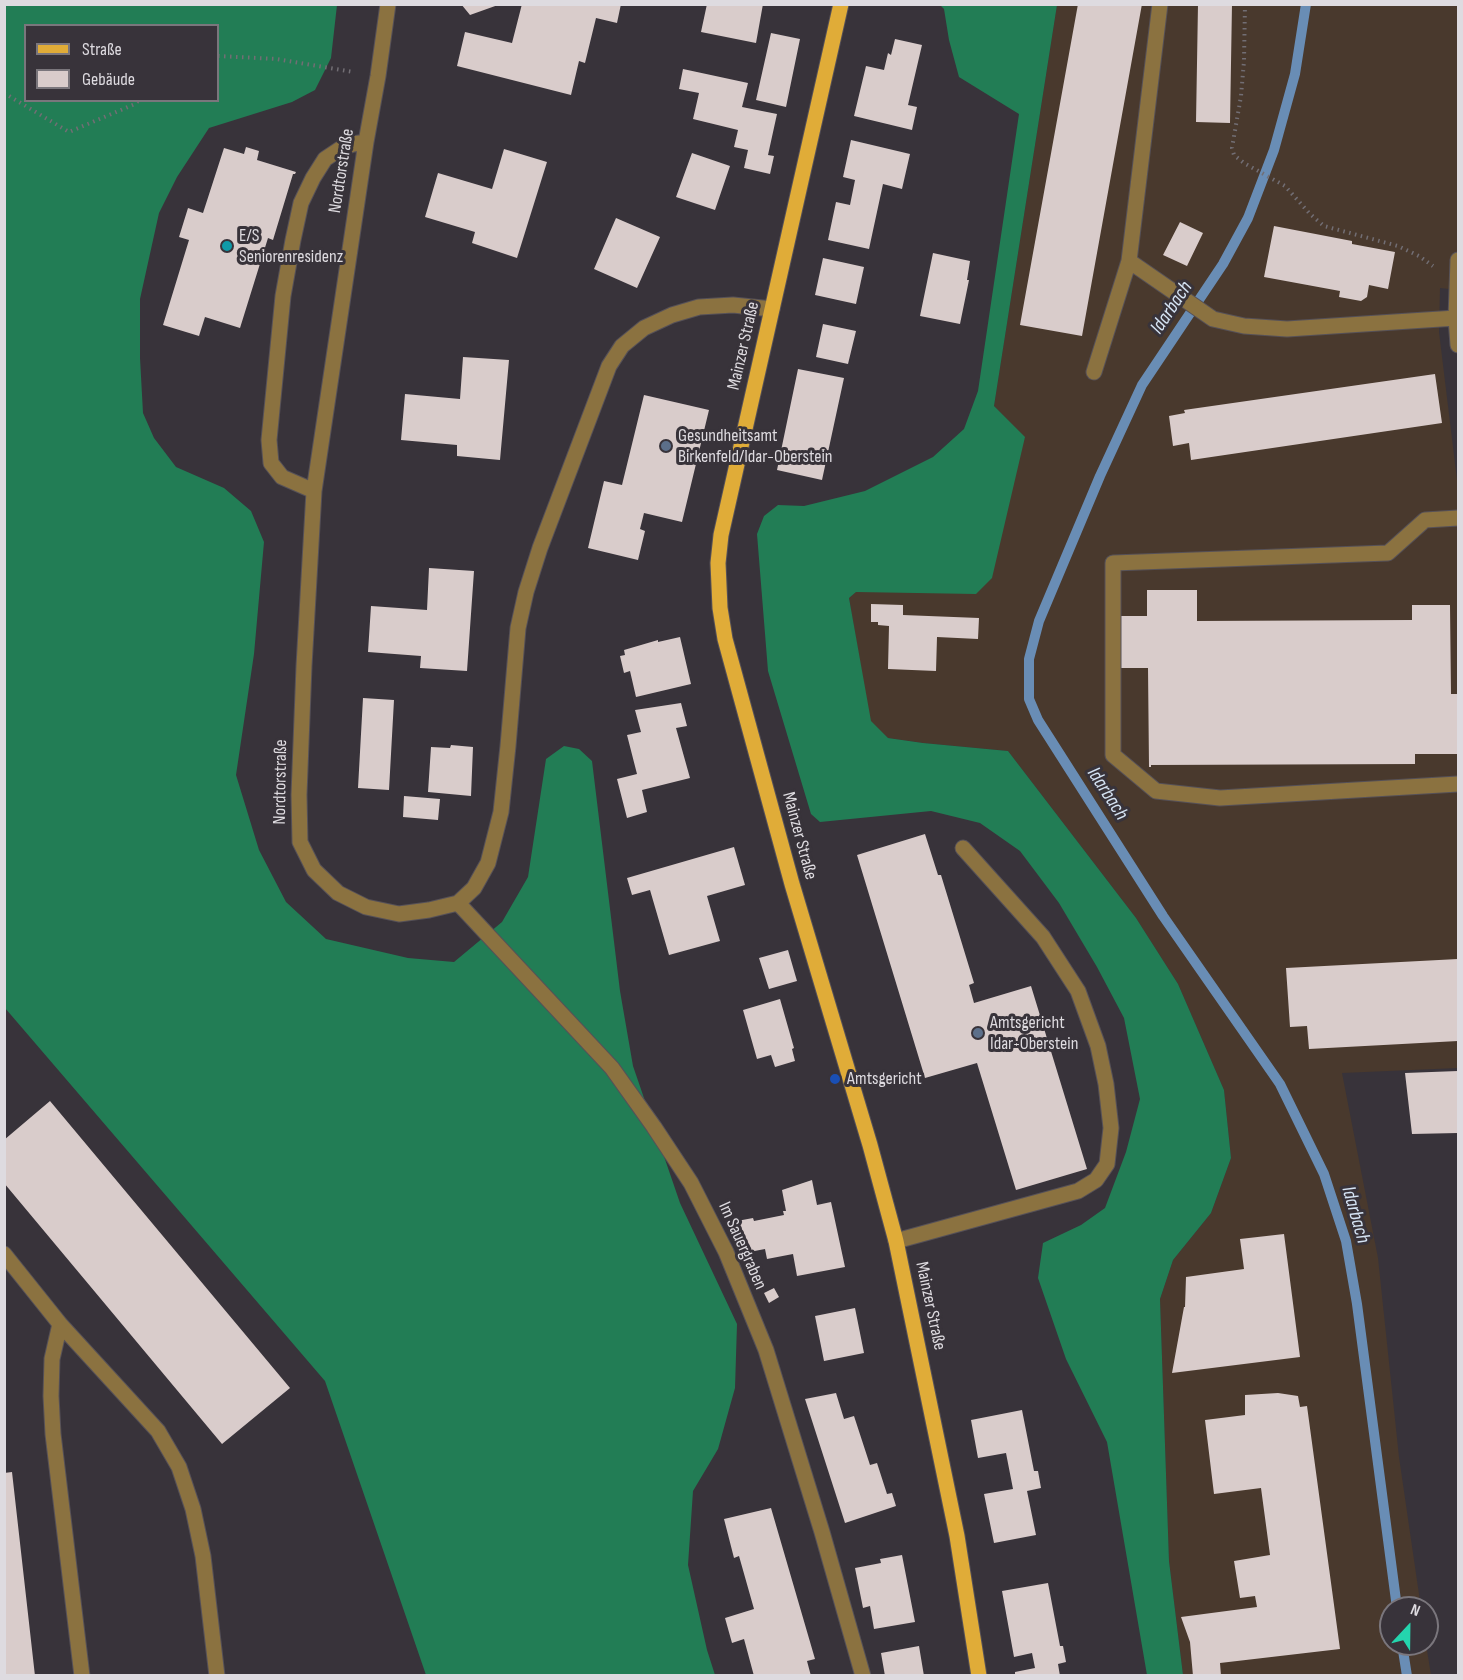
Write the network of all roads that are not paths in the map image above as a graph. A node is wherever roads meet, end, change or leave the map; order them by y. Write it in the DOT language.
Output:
graph roads {
  1 [pos="388,4"];
  2 [pos="841,4"];
  3 [pos="1160,4"];
  4 [pos="366,142"];
  5 [pos="1458,260"];
  6 [pos="1129,261"];
  7 [pos="1457,284"];
  8 [pos="772,309"];
  9 [pos="1456,318"];
  10 [pos="1458,345"];
  11 [pos="1094,372"];
  12 [pos="314,491"];
  13 [pos="1458,518"];
  14 [pos="1458,784"];
  15 [pos="963,848"];
  16 [pos="458,903"];
  17 [pos="896,1241"];
  18 [pos="4,1254"];
  19 [pos="60,1324"];
  20 [pos="82,1676"];
  21 [pos="217,1676"];
  22 [pos="863,1676"];
  23 [pos="979,1676"];
  1 -- 4 [label="street, Nordtorstraße"];
  2 -- 8 [label="main road, Mainzer Straße"];
  3 -- 6 [label="street"];
  4 -- 12 [label="street, Nordtorstraße"];
  4 -- 12 [label="street"];
  5 -- 7 [label="street"];
  6 -- 9 [label="street"];
  6 -- 11 [label="street"];
  7 -- 9 [label="street"];
  8 -- 16 [label="street"];
  8 -- 17 [label="main road, Mainzer Straße"];
  9 -- 10 [label="street"];
  12 -- 16 [label="street, Nordtorstraße"];
  13 -- 14 [label="street"];
  15 -- 17 [label="street"];
  16 -- 22 [label="street, Im Sauergraben"];
  17 -- 23 [label="main road, Mainzer Straße"];
  18 -- 19 [label="street"];
  19 -- 20 [label="street"];
  19 -- 21 [label="street"];
}
